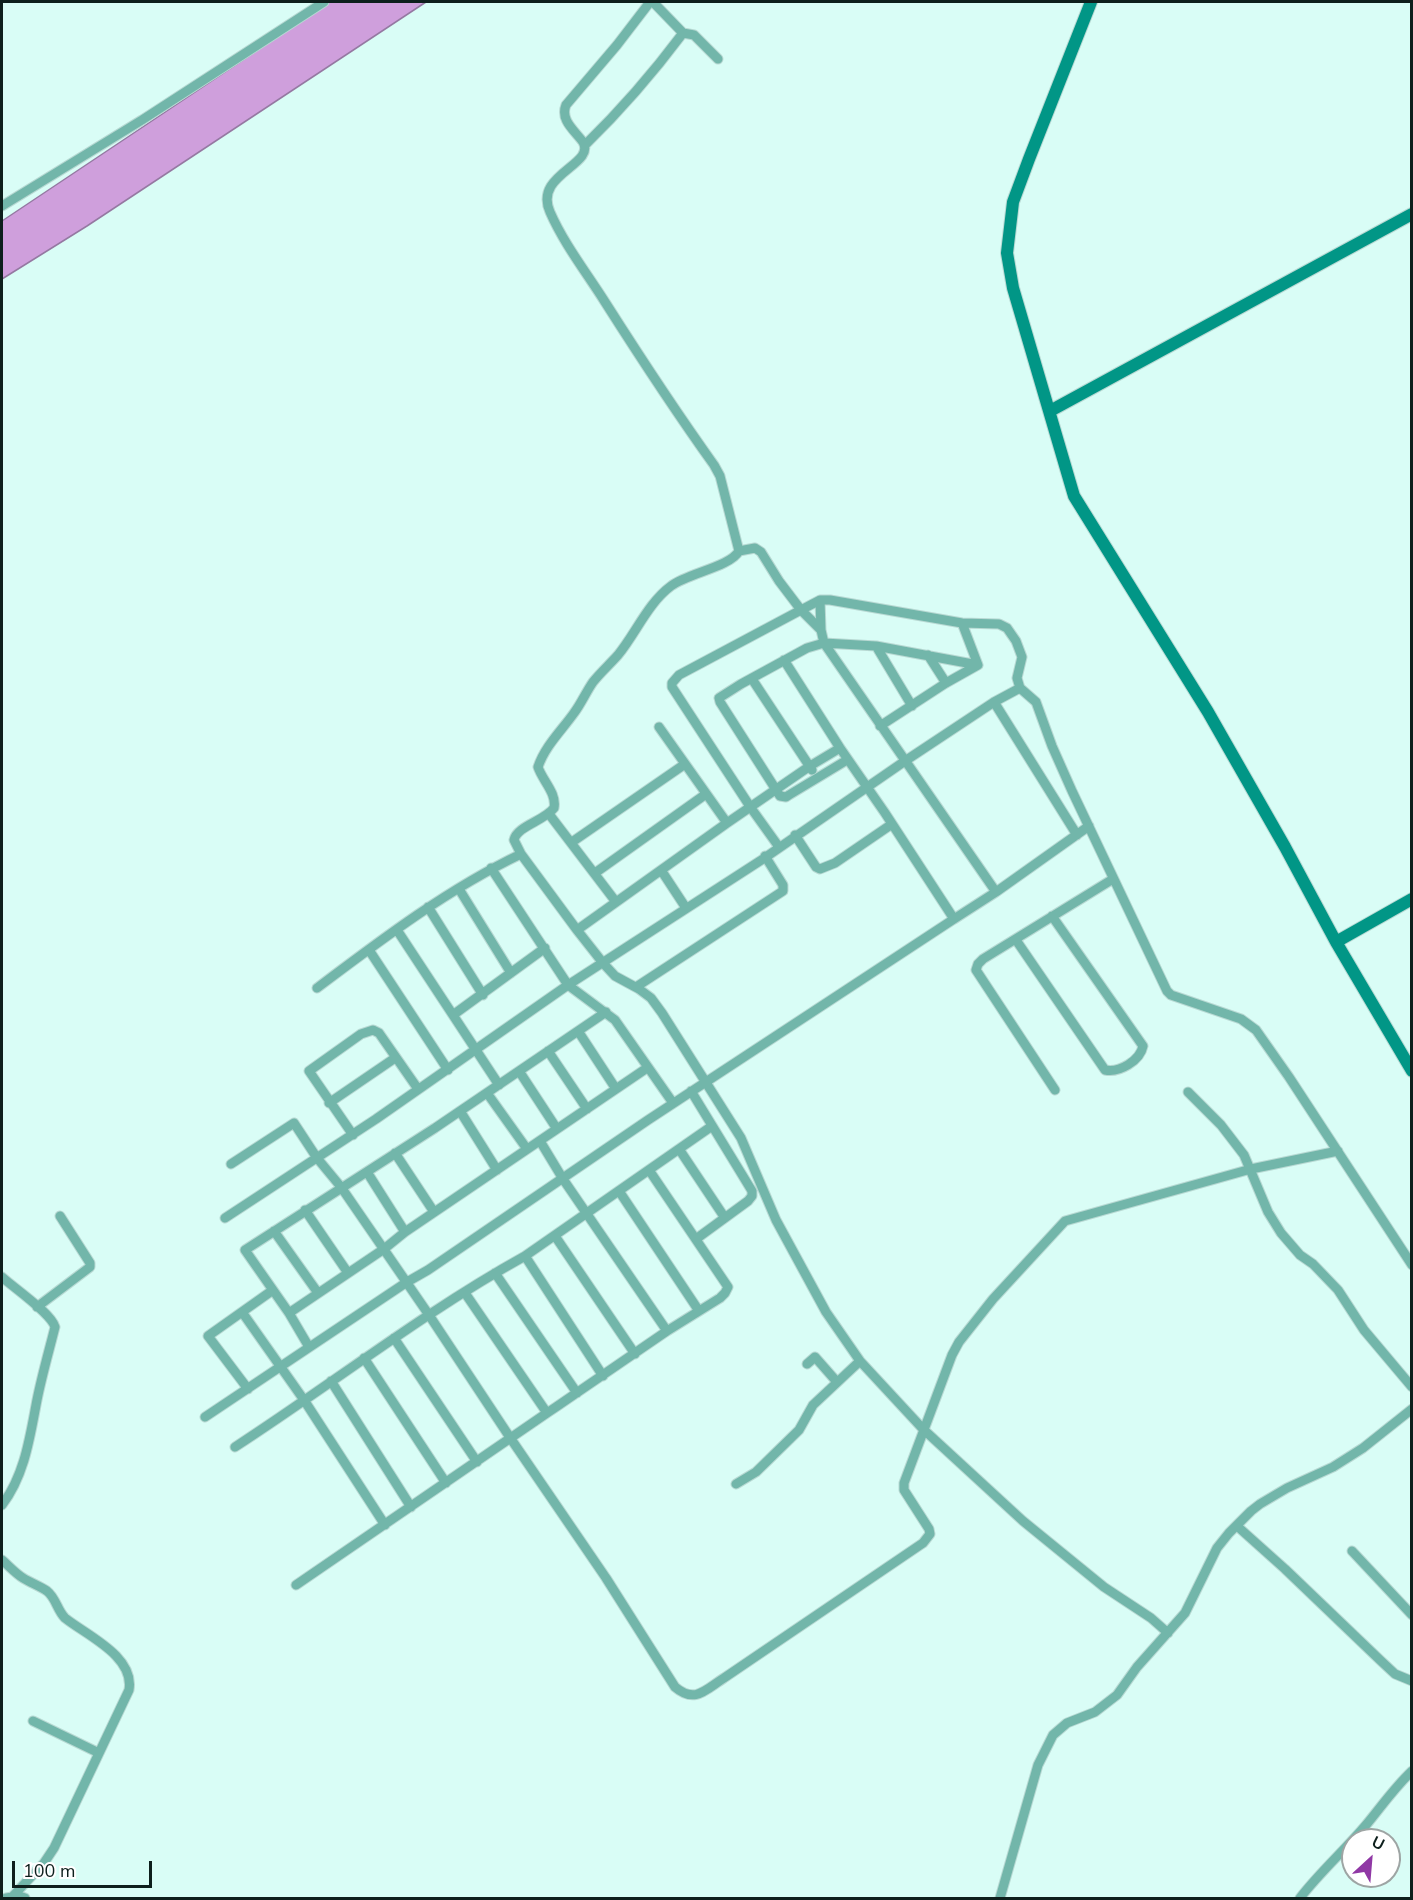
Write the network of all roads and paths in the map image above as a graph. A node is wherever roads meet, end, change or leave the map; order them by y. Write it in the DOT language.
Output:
graph roads {
  1 [pos="324,2"];
  2 [pos="651,2"];
  3 [pos="1091,2"];
  4 [pos="683,33"];
  5 [pos="718,59"];
  6 [pos="585,146"];
  7 [pos="2,206"];
  8 [pos="1412,214"];
  9 [pos="1050,411"];
  10 [pos="739,551"];
  11 [pos="820,600"];
  12 [pos="801,610"];
  13 [pos="962,623"];
  14 [pos="821,630"];
  15 [pos="824,643"];
  16 [pos="876,646"];
  17 [pos="928,655"];
  18 [pos="784,660"];
  19 [pos="978,665"];
  20 [pos="752,679"];
  21 [pos="946,683"];
  22 [pos="1020,688"];
  23 [pos="994,702"];
  24 [pos="912,706"];
  25 [pos="880,726"];
  26 [pos="659,727"];
  27 [pos="840,748"];
  28 [pos="847,760"];
  29 [pos="905,761"];
  30 [pos="685,764"];
  31 [pos="810,766"];
  32 [pos="818,778"];
  33 [pos="867,786"];
  34 [pos="777,790"];
  35 [pos="706,794"];
  36 [pos="751,808"];
  37 [pos="549,814"];
  38 [pos="727,823"];
  39 [pos="891,824"];
  40 [pos="1089,826"];
  41 [pos="795,835"];
  42 [pos="1077,835"];
  43 [pos="572,842"];
  44 [pos="518,847"];
  45 [pos="779,847"];
  46 [pos="765,856"];
  47 [pos="491,868"];
  48 [pos="661,870"];
  49 [pos="594,873"];
  50 [pos="1113,879"];
  51 [pos="459,889"];
  52 [pos="996,892"];
  53 [pos="1412,899"];
  54 [pos="616,902"];
  55 [pos="428,907"];
  56 [pos="686,908"];
  57 [pos="1052,916"];
  58 [pos="954,919"];
  59 [pos="397,930"];
  60 [pos="577,930"];
  61 [pos="1016,940"];
  62 [pos="1336,942"];
  63 [pos="545,948"];
  64 [pos="369,950"];
  65 [pos="603,963"];
  66 [pos="511,973"];
  67 [pos="568,985"];
  68 [pos="636,987"];
  69 [pos="317,988"];
  70 [pos="483,994"];
  71 [pos="606,1012"];
  72 [pos="453,1015"];
  73 [pos="578,1031"];
  74 [pos="475,1050"];
  75 [pos="549,1052"];
  76 [pos="395,1058"];
  77 [pos="647,1068"];
  78 [pos="448,1070"];
  79 [pos="519,1071"];
  80 [pos="1412,1071"];
  81 [pos="705,1082"];
  82 [pos="499,1085"];
  83 [pos="418,1089"];
  84 [pos="616,1089"];
  85 [pos="1055,1090"];
  86 [pos="691,1091"];
  87 [pos="1188,1092"];
  88 [pos="487,1093"];
  89 [pos="329,1103"];
  90 [pos="673,1103"];
  91 [pos="587,1109"];
  92 [pos="460,1111"];
  93 [pos="712,1126"];
  94 [pos="557,1129"];
  95 [pos="353,1135"];
  96 [pos="540,1141"];
  97 [pos="527,1149"];
  98 [pos="679,1149"];
  99 [pos="1338,1151"];
  100 [pos="395,1153"];
  101 [pos="317,1158"];
  102 [pos="231,1164"];
  103 [pos="1251,1169"];
  104 [pos="497,1170"];
  105 [pos="649,1170"];
  106 [pos="367,1172"];
  107 [pos="563,1179"];
  108 [pos="341,1186"];
  109 [pos="619,1191"];
  110 [pos="305,1210"];
  111 [pos="434,1212"];
  112 [pos="587,1214"];
  113 [pos="60,1216"];
  114 [pos="225,1218"];
  115 [pos="725,1218"];
  116 [pos="274,1231"];
  117 [pos="405,1232"];
  118 [pos="555,1236"];
  119 [pos="696,1239"];
  120 [pos="384,1249"];
  121 [pos="525,1256"];
  122 [pos="1412,1265"];
  123 [pos="348,1273"];
  124 [pos="495,1273"];
  125 [pos="2,1277"];
  126 [pos="406,1282"];
  127 [pos="273,1290"];
  128 [pos="318,1293"];
  129 [pos="465,1293"];
  130 [pos="37,1307"];
  131 [pos="699,1311"];
  132 [pos="242,1312"];
  133 [pos="289,1313"];
  134 [pos="429,1315"];
  135 [pos="667,1331"];
  136 [pos="394,1338"];
  137 [pos="309,1347"];
  138 [pos="635,1354"];
  139 [pos="364,1358"];
  140 [pos="860,1361"];
  141 [pos="807,1364"];
  142 [pos="281,1366"];
  143 [pos="603,1376"];
  144 [pos="331,1381"];
  145 [pos="837,1382"];
  146 [pos="1412,1387"];
  147 [pos="248,1389"];
  148 [pos="577,1393"];
  149 [pos="304,1400"];
  150 [pos="1412,1409"];
  151 [pos="548,1413"];
  152 [pos="205,1417"];
  153 [pos="923,1429"];
  154 [pos="511,1439"];
  155 [pos="235,1447"];
  156 [pos="477,1462"];
  157 [pos="446,1483"];
  158 [pos="736,1484"];
  159 [pos="2,1505"];
  160 [pos="411,1507"];
  161 [pos="385,1524"];
  162 [pos="1237,1526"];
  163 [pos="1352,1551"];
  164 [pos="2,1560"];
  165 [pos="296,1585"];
  166 [pos="1412,1615"];
  167 [pos="1168,1633"];
  168 [pos="1411,1681"];
  169 [pos="33,1721"];
  170 [pos="99,1753"];
  171 [pos="1412,1771"];
  172 [pos="9,1897"];
  173 [pos="25,1899"];
  174 [pos="1000,1899"];
  175 [pos="1300,1899"];
  1 -- 7 [label="street"];
  2 -- 4 [label="street"];
  2 -- 6 [label="street"];
  3 -- 9 [label="street"];
  4 -- 5 [label="street"];
  4 -- 6 [label="street"];
  6 -- 10 [label="street"];
  8 -- 9 [label="street"];
  9 -- 62 [label="street"];
  10 -- 12 [label="street"];
  10 -- 37 [label="street"];
  11 -- 12 [label="street"];
  11 -- 13 [label="street"];
  11 -- 14 [label="street"];
  12 -- 14 [label="street"];
  12 -- 36 [label="street"];
  13 -- 19 [label="street"];
  13 -- 22 [label="street"];
  14 -- 15 [label="street"];
  15 -- 16 [label="street"];
  15 -- 18 [label="street"];
  15 -- 25 [label="street"];
  16 -- 17 [label="street"];
  16 -- 24 [label="street"];
  17 -- 19 [label="street"];
  17 -- 21 [label="street"];
  18 -- 20 [label="street"];
  18 -- 27 [label="street"];
  19 -- 21 [label="street"];
  20 -- 31 [label="street"];
  20 -- 34 [label="street"];
  21 -- 24 [label="street"];
  22 -- 23 [label="street"];
  22 -- 40 [label="street"];
  23 -- 29 [label="street"];
  23 -- 42 [label="street"];
  24 -- 25 [label="street"];
  25 -- 29 [label="street"];
  26 -- 30 [label="street"];
  27 -- 28 [label="street"];
  27 -- 31 [label="street"];
  28 -- 32 [label="street"];
  28 -- 33 [label="street"];
  29 -- 33 [label="street"];
  29 -- 52 [label="street"];
  30 -- 35 [label="street"];
  30 -- 43 [label="street"];
  31 -- 32 [label="street"];
  31 -- 34 [label="street"];
  32 -- 34 [label="street"];
  33 -- 39 [label="street"];
  33 -- 41 [label="street"];
  34 -- 36 [label="street"];
  35 -- 38 [label="street"];
  35 -- 49 [label="street"];
  36 -- 38 [label="street"];
  36 -- 45 [label="street"];
  37 -- 43 [label="street"];
  37 -- 44 [label="street"];
  38 -- 48 [label="street"];
  39 -- 41 [label="street"];
  39 -- 58 [label="street"];
  40 -- 42 [label="street"];
  40 -- 50 [label="street"];
  41 -- 45 [label="street"];
  42 -- 52 [label="street"];
  43 -- 49 [label="street"];
  44 -- 47 [label="street"];
  44 -- 60 [label="street"];
  45 -- 46 [label="street"];
  46 -- 56 [label="street"];
  46 -- 68 [label="street"];
  47 -- 51 [label="street"];
  47 -- 63 [label="street"];
  48 -- 54 [label="street"];
  48 -- 56 [label="street"];
  49 -- 54 [label="street"];
  50 -- 57 [label="street"];
  50 -- 99 [label="street"];
  51 -- 55 [label="street"];
  51 -- 66 [label="street"];
  52 -- 58 [label="street"];
  53 -- 62 [label="street"];
  54 -- 60 [label="street"];
  55 -- 59 [label="street"];
  55 -- 70 [label="street"];
  56 -- 65 [label="street"];
  57 -- 61 [label="street"];
  57 -- 61 [label="street"];
  58 -- 81 [label="street"];
  59 -- 64 [label="street"];
  59 -- 72 [label="street"];
  60 -- 65 [label="street"];
  61 -- 85 [label="street"];
  62 -- 80 [label="street"];
  63 -- 66 [label="street"];
  63 -- 67 [label="street"];
  64 -- 69 [label="street"];
  64 -- 78 [label="street"];
  65 -- 67 [label="street"];
  65 -- 68 [label="street"];
  66 -- 70 [label="street"];
  67 -- 71 [label="street"];
  67 -- 74 [label="street"];
  68 -- 81 [label="street"];
  70 -- 72 [label="street"];
  71 -- 73 [label="street"];
  71 -- 77 [label="street"];
  72 -- 74 [label="street"];
  73 -- 75 [label="street"];
  73 -- 84 [label="street"];
  74 -- 78 [label="street"];
  74 -- 82 [label="street"];
  75 -- 79 [label="street"];
  75 -- 91 [label="street"];
  76 -- 83 [label="street"];
  76 -- 89 [label="street"];
  76 -- 89 [label="street"];
  77 -- 84 [label="street"];
  77 -- 90 [label="street"];
  78 -- 83 [label="street"];
  79 -- 82 [label="street"];
  79 -- 94 [label="street"];
  81 -- 86 [label="street"];
  81 -- 140 [label="street"];
  82 -- 88 [label="street"];
  83 -- 95 [label="street"];
  84 -- 91 [label="street"];
  86 -- 90 [label="street"];
  86 -- 93 [label="street"];
  87 -- 103 [label="street"];
  88 -- 92 [label="street"];
  88 -- 97 [label="street"];
  89 -- 95 [label="street"];
  90 -- 107 [label="street"];
  91 -- 94 [label="street"];
  92 -- 100 [label="street"];
  92 -- 104 [label="street"];
  93 -- 98 [label="street"];
  93 -- 115 [label="street"];
  94 -- 96 [label="street"];
  95 -- 101 [label="street"];
  96 -- 97 [label="street"];
  96 -- 107 [label="street"];
  97 -- 104 [label="street"];
  98 -- 105 [label="street"];
  98 -- 115 [label="street"];
  99 -- 103 [label="street"];
  99 -- 122 [label="street"];
  100 -- 106 [label="street"];
  100 -- 111 [label="street"];
  101 -- 102 [label="street"];
  101 -- 108 [label="street"];
  101 -- 114 [label="street"];
  103 -- 146 [label="street"];
  103 -- 153 [label="street"];
  104 -- 111 [label="street"];
  105 -- 109 [label="street"];
  105 -- 119 [label="street"];
  106 -- 108 [label="street"];
  106 -- 117 [label="street"];
  107 -- 112 [label="street"];
  107 -- 126 [label="street"];
  108 -- 110 [label="street"];
  108 -- 120 [label="street"];
  109 -- 112 [label="street"];
  109 -- 131 [label="street"];
  110 -- 116 [label="street"];
  110 -- 123 [label="street"];
  111 -- 117 [label="street"];
  112 -- 118 [label="street"];
  112 -- 135 [label="street"];
  113 -- 130 [label="street"];
  115 -- 119 [label="street"];
  116 -- 127 [label="street"];
  116 -- 128 [label="street"];
  117 -- 120 [label="street"];
  118 -- 121 [label="street"];
  118 -- 138 [label="street"];
  119 -- 131 [label="street"];
  120 -- 123 [label="street"];
  120 -- 126 [label="street"];
  121 -- 124 [label="street"];
  121 -- 143 [label="street"];
  123 -- 128 [label="street"];
  124 -- 129 [label="street"];
  124 -- 148 [label="street"];
  125 -- 130 [label="street"];
  126 -- 134 [label="street"];
  126 -- 137 [label="street"];
  127 -- 132 [label="street"];
  127 -- 133 [label="street"];
  128 -- 133 [label="street"];
  129 -- 134 [label="street"];
  129 -- 151 [label="street"];
  130 -- 159 [label="street"];
  131 -- 135 [label="street"];
  132 -- 142 [label="street"];
  132 -- 147 [label="street"];
  133 -- 137 [label="street"];
  134 -- 136 [label="street"];
  134 -- 154 [label="street"];
  135 -- 138 [label="street"];
  136 -- 139 [label="street"];
  136 -- 156 [label="street"];
  137 -- 142 [label="street"];
  138 -- 143 [label="street"];
  139 -- 144 [label="street"];
  139 -- 157 [label="street"];
  140 -- 145 [label="street"];
  140 -- 153 [label="street"];
  141 -- 145 [label="street"];
  142 -- 147 [label="street"];
  142 -- 149 [label="street"];
  143 -- 148 [label="street"];
  144 -- 149 [label="street"];
  144 -- 160 [label="street"];
  145 -- 158 [label="street"];
  147 -- 152 [label="street"];
  148 -- 151 [label="street"];
  149 -- 155 [label="street"];
  149 -- 161 [label="street"];
  150 -- 162 [label="street"];
  151 -- 154 [label="street"];
  153 -- 154 [label="street"];
  153 -- 167 [label="street"];
  154 -- 156 [label="street"];
  156 -- 157 [label="street"];
  157 -- 160 [label="street"];
  160 -- 161 [label="street"];
  161 -- 165 [label="street"];
  162 -- 167 [label="street"];
  162 -- 168 [label="street"];
  163 -- 166 [label="street"];
  164 -- 170 [label="street"];
  167 -- 174 [label="street"];
  169 -- 170 [label="street"];
  170 -- 172 [label="street"];
  171 -- 175 [label="street"];
  172 -- 173 [label="street"];
}
